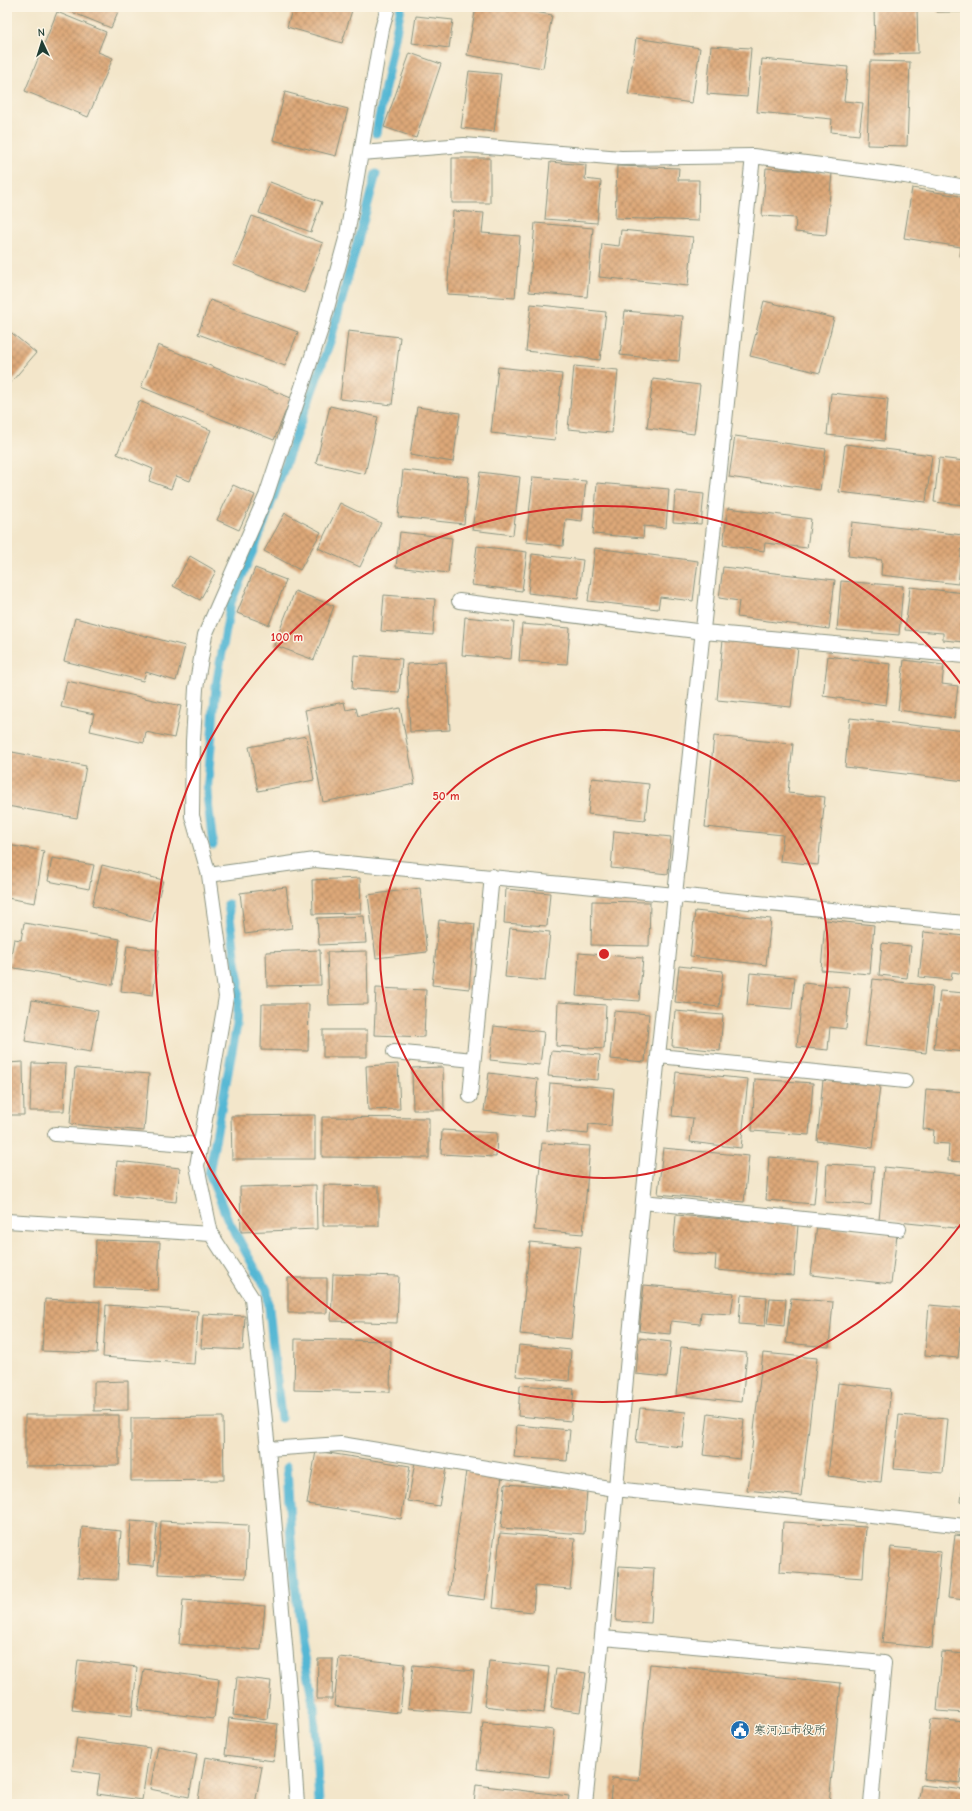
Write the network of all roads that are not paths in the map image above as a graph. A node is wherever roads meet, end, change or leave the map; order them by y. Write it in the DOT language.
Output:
graph roads {
  1 [pos="388,7"];
  2 [pos="361,153"];
  3 [pos="753,156"];
  4 [pos="965,187"];
  5 [pos="459,601"];
  6 [pos="704,632"];
  7 [pos="965,656"];
  8 [pos="209,875"];
  9 [pos="492,876"];
  10 [pos="677,894"];
  11 [pos="965,923"];
  12 [pos="394,1052"];
  13 [pos="659,1056"];
  14 [pos="473,1060"];
  15 [pos="905,1081"];
  16 [pos="470,1096"];
  17 [pos="55,1134"];
  18 [pos="201,1145"];
  19 [pos="643,1202"];
  20 [pos="7,1221"];
  21 [pos="899,1229"];
  22 [pos="211,1234"];
  23 [pos="268,1449"];
  24 [pos="615,1489"];
  25 [pos="965,1526"];
  26 [pos="603,1638"];
  27 [pos="297,1804"];
  28 [pos="585,1804"];
  29 [pos="871,1804"];
  1 -- 2 [label="lane"];
  2 -- 3 [label="lane"];
  2 -- 8 [label="lane"];
  3 -- 4 [label="lane"];
  3 -- 6 [label="lane"];
  5 -- 6 [label="lane"];
  6 -- 7 [label="lane"];
  6 -- 10 [label="lane"];
  8 -- 9 [label="lane"];
  8 -- 18 [label="lane"];
  9 -- 10 [label="lane"];
  9 -- 14 [label="lane"];
  10 -- 11 [label="lane"];
  10 -- 13 [label="lane"];
  12 -- 14 [label="lane"];
  13 -- 15 [label="lane"];
  13 -- 19 [label="lane"];
  14 -- 16 [label="lane"];
  17 -- 18 [label="lane"];
  18 -- 22 [label="lane"];
  19 -- 21 [label="lane"];
  19 -- 24 [label="lane"];
  20 -- 22 [label="lane"];
  22 -- 23 [label="lane"];
  23 -- 24 [label="lane"];
  23 -- 27 [label="lane"];
  24 -- 25 [label="lane"];
  24 -- 26 [label="lane"];
  26 -- 28 [label="lane"];
  26 -- 29 [label="lane"];
}
